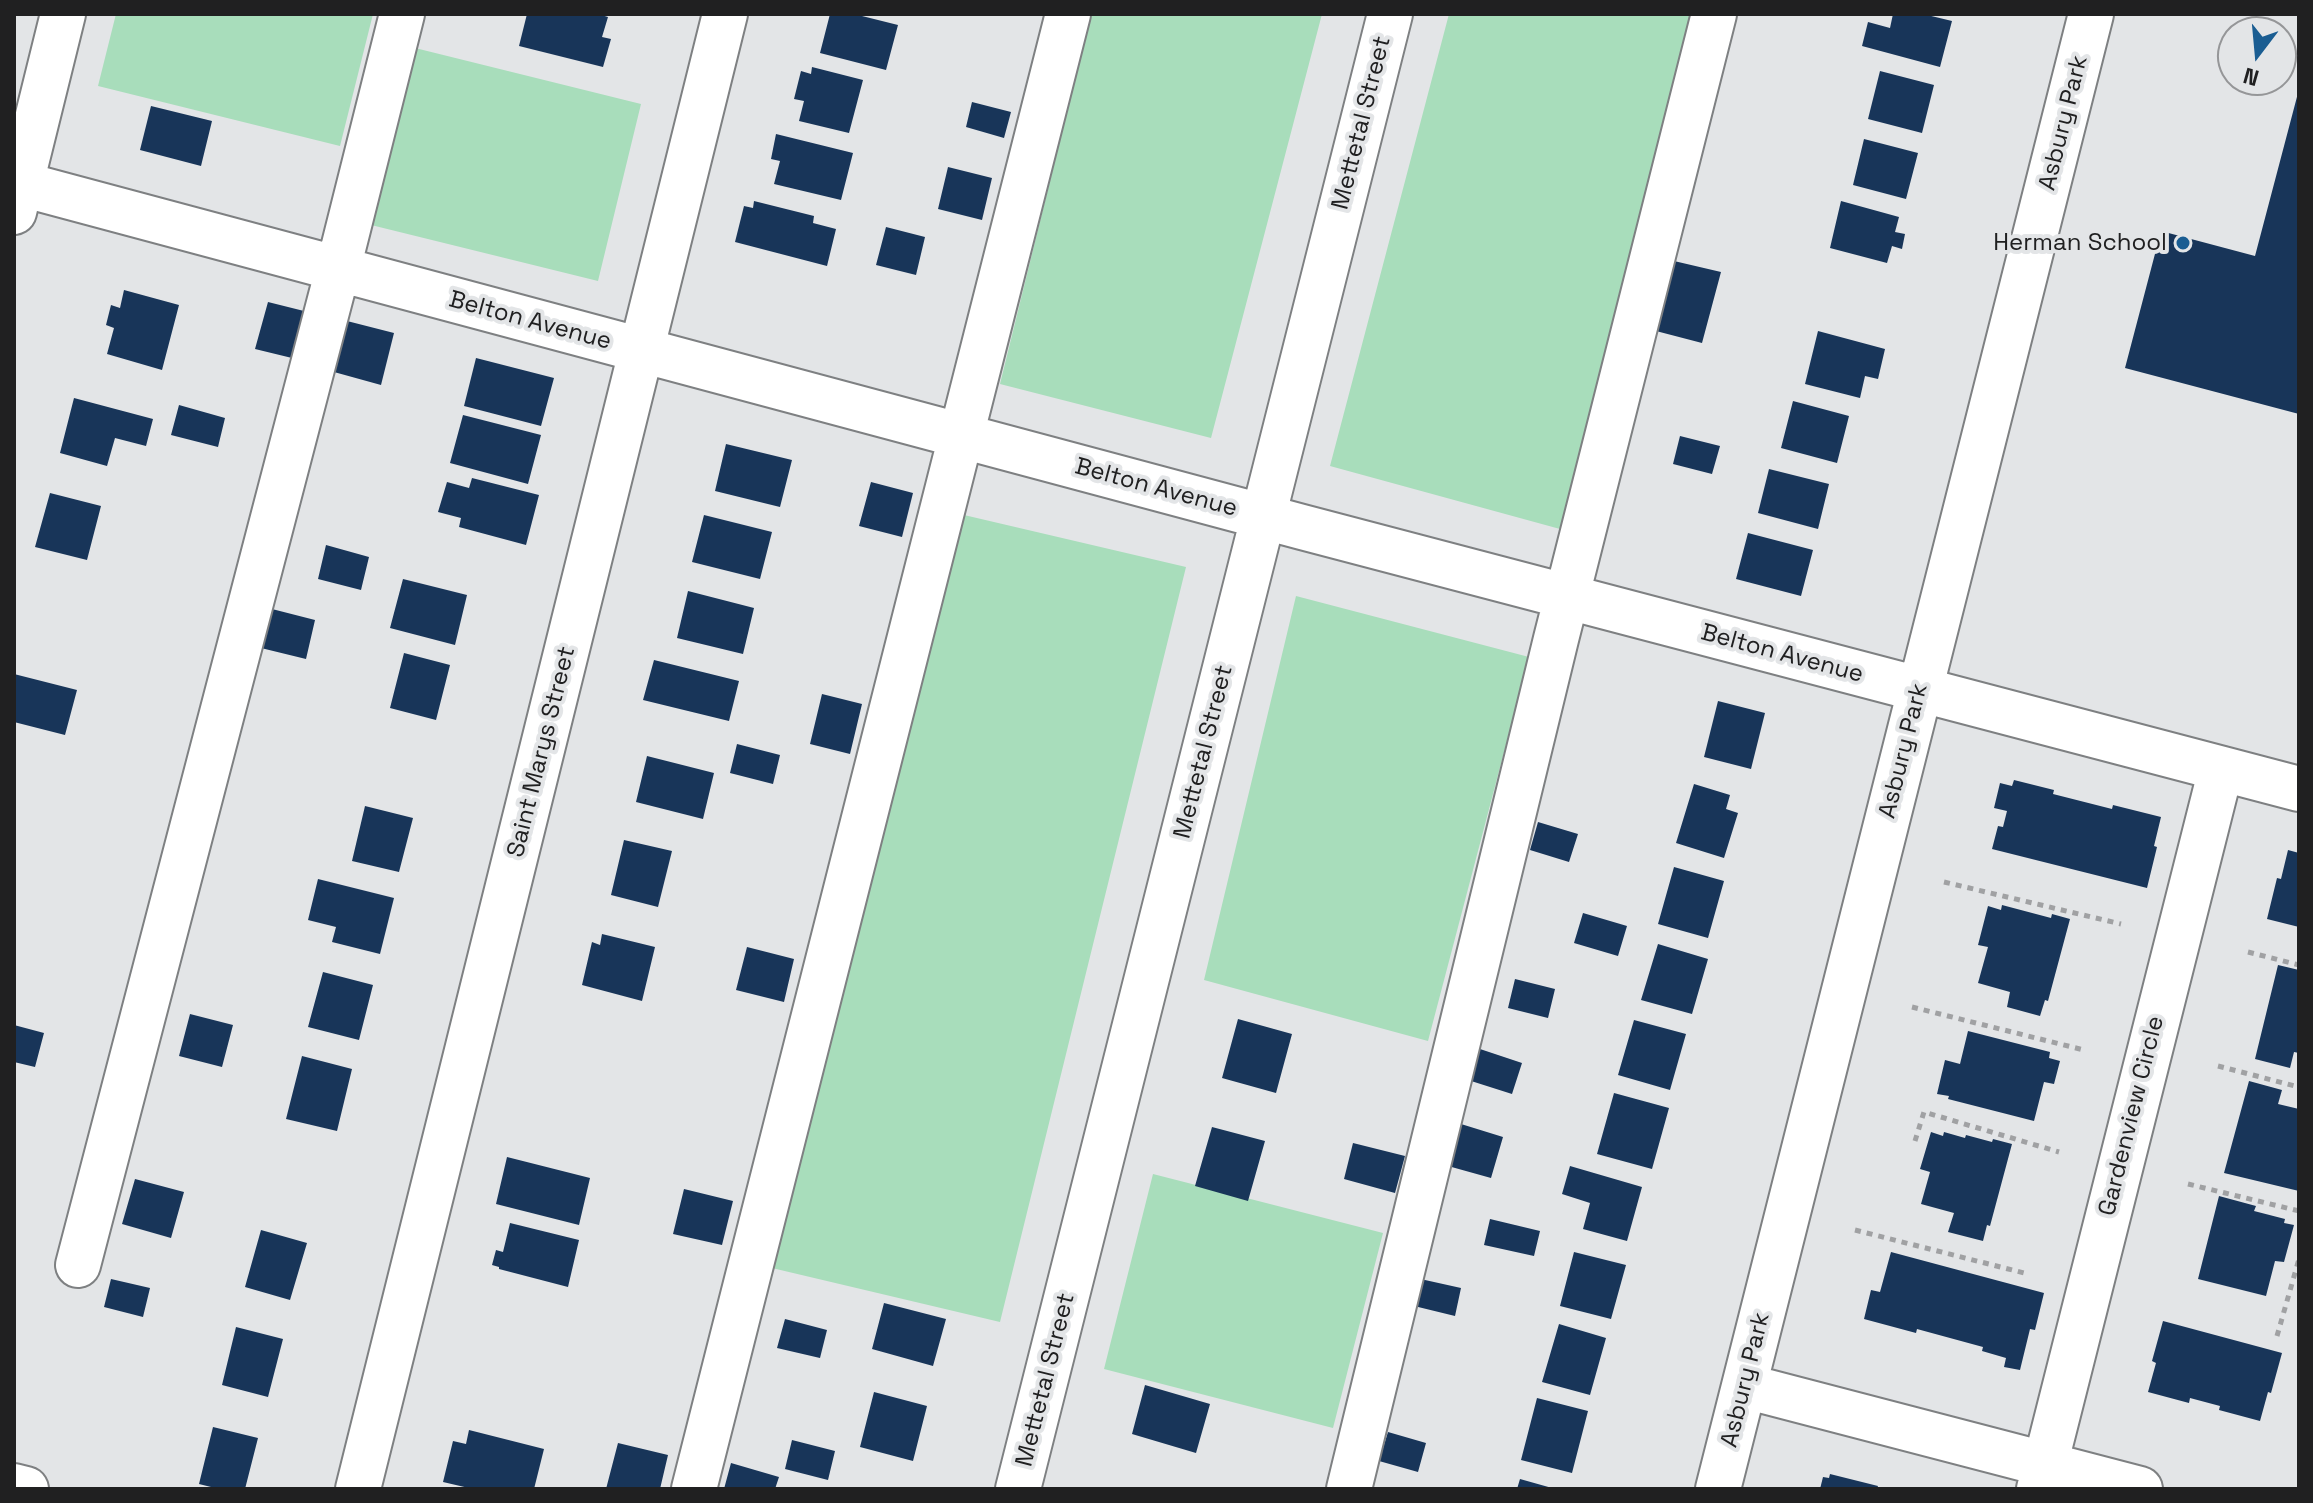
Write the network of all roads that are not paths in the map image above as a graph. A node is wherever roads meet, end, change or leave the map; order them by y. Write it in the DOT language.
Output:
graph roads {
  1 [pos="63,14"];
  2 [pos="402,14"];
  3 [pos="725,14"];
  4 [pos="1068,14"];
  5 [pos="1390,14"];
  6 [pos="1714,14"];
  7 [pos="2091,14"];
  8 [pos="16,193"];
  9 [pos="338,269"];
  10 [pos="642,351"];
  11 [pos="962,436"];
  12 [pos="1263,516"];
  13 [pos="1567,597"];
  14 [pos="1919,690"];
  15 [pos="2221,769"];
  16 [pos="2299,789"];
  17 [pos="78,1265"];
  18 [pos="1745,1386"];
  19 [pos="2042,1476"];
  20 [pos="14,1486"];
  21 [pos="26,1489"];
  22 [pos="358,1489"];
  23 [pos="694,1489"];
  24 [pos="1018,1489"];
  25 [pos="1349,1489"];
  26 [pos="1718,1489"];
  27 [pos="2140,1489"];
  1 -- 8 [label="street"];
  2 -- 9 [label="street"];
  3 -- 10 [label="street, Saint Marys Street"];
  4 -- 11 [label="street"];
  5 -- 12 [label="street, Mettetal Street"];
  6 -- 13 [label="street"];
  7 -- 14 [label="street, Asbury Park"];
  8 -- 9 [label="street, Belton Avenue"];
  9 -- 10 [label="street, Belton Avenue"];
  9 -- 17 [label="street"];
  10 -- 11 [label="street, Belton Avenue"];
  10 -- 22 [label="street, Saint Marys Street"];
  11 -- 12 [label="street, Belton Avenue"];
  11 -- 23 [label="street"];
  12 -- 13 [label="street, Belton Avenue"];
  12 -- 24 [label="street, Mettetal Street"];
  13 -- 14 [label="street, Belton Avenue"];
  13 -- 25 [label="street"];
  14 -- 15 [label="street, Belton Avenue"];
  14 -- 18 [label="street, Asbury Park"];
  15 -- 16 [label="street, Belton Avenue"];
  15 -- 19 [label="street, Gardenview Circle"];
  18 -- 19 [label="street"];
  18 -- 26 [label="street, Asbury Park"];
  19 -- 27 [label="street"];
  20 -- 21 [label="street"];
}
